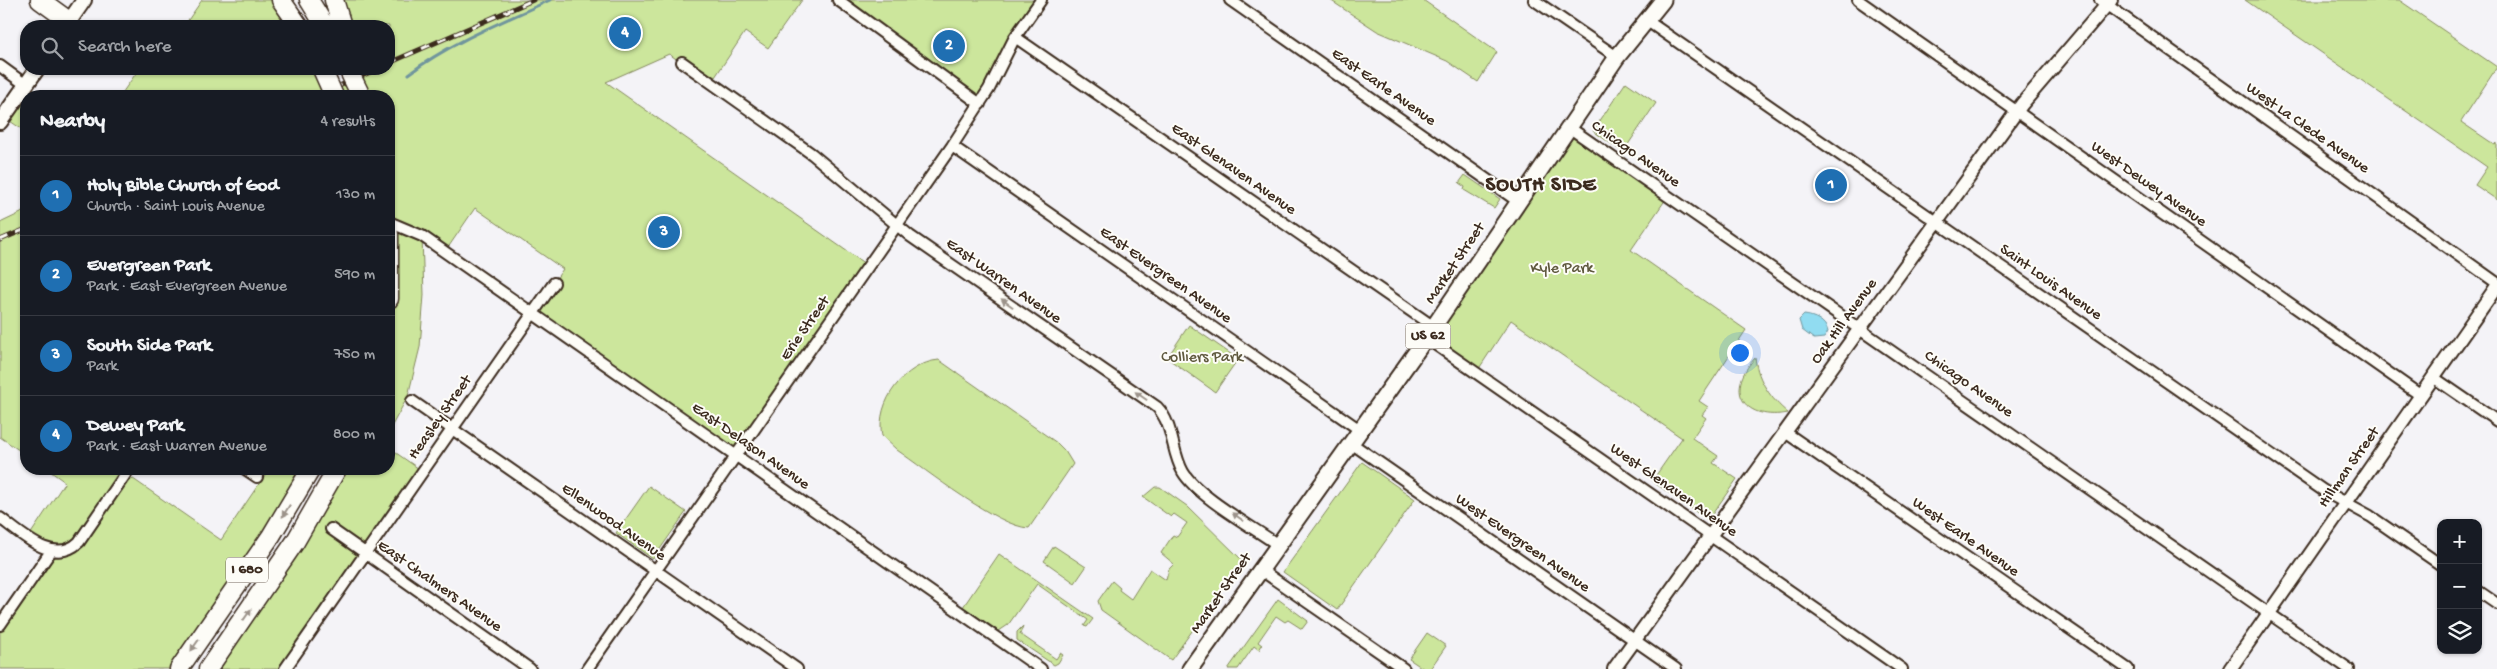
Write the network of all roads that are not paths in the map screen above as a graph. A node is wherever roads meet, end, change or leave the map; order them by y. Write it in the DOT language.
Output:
graph roads {
  1 [pos="40,0"];
  2 [pos="60,0"];
  3 [pos="281,0"];
  4 [pos="309,0"];
  5 [pos="334,0"];
  6 [pos="838,0"];
  7 [pos="1041,0"];
  8 [pos="1230,0"];
  9 [pos="1534,0"];
  10 [pos="1663,0"];
  11 [pos="1858,0"];
  12 [pos="2106,2"];
  13 [pos="74,15"];
  14 [pos="295,20"];
  15 [pos="321,20"];
  16 [pos="340,20"];
  17 [pos="1646,20"];
  18 [pos="1015,37"];
  19 [pos="1617,57"];
  20 [pos="682,62"];
  21 [pos="0,66"];
  22 [pos="33,75"];
  23 [pos="325,75"];
  24 [pos="351,75"];
  25 [pos="357,75"];
  26 [pos="26,85"];
  27 [pos="22,90"];
  28 [pos="331,90"];
  29 [pos="359,90"];
  30 [pos="361,90"];
  31 [pos="20,94"];
  32 [pos="980,104"];
  33 [pos="2017,112"];
  34 [pos="0,122"];
  35 [pos="1570,128"];
  36 [pos="952,146"];
  37 [pos="1519,202"];
  38 [pos="1937,222"];
  39 [pos="395,224"];
  40 [pos="897,225"];
  41 [pos="554,283"];
  42 [pos="2497,284"];
  43 [pos="532,313"];
  44 [pos="1860,329"];
  45 [pos="1430,333"];
  46 [pos="2434,377"];
  47 [pos="2420,396"];
  48 [pos="412,401"];
  49 [pos="2497,421"];
  50 [pos="452,429"];
  51 [pos="1360,430"];
  52 [pos="1785,432"];
  53 [pos="1351,443"];
  54 [pos="736,455"];
  55 [pos="125,475"];
  56 [pos="254,475"];
  57 [pos="307,475"];
  58 [pos="334,475"];
  59 [pos="257,477"];
  60 [pos="2346,503"];
  61 [pos="0,518"];
  62 [pos="331,529"];
  63 [pos="1710,536"];
  64 [pos="1278,545"];
  65 [pos="51,551"];
  66 [pos="365,552"];
  67 [pos="2440,564"];
  68 [pos="656,570"];
  69 [pos="1261,570"];
  70 [pos="2482,594"];
  71 [pos="2497,604"];
  72 [pos="2269,612"];
  73 [pos="0,625"];
  74 [pos="1635,640"];
  75 [pos="179,669"];
  76 [pos="208,669"];
  77 [pos="285,669"];
  78 [pos="530,669"];
  79 [pos="587,669"];
  80 [pos="797,669"];
  81 [pos="1041,669"];
  82 [pos="1190,669"];
  83 [pos="1404,669"];
  84 [pos="1614,669"];
  85 [pos="1676,669"];
  86 [pos="1902,669"];
  87 [pos="2128,669"];
  88 [pos="2230,669"];
  89 [pos="2348,669"];
  1 -- 13 [label="highway"];
  2 -- 13 [label="highway"];
  3 -- 14 [label="highway"];
  4 -- 15 [label="highway"];
  5 -- 16 [label="highway"];
  6 -- 32 [label="street"];
  7 -- 18 [label="street, Erie Street"];
  8 -- 37 [label="street, East Earle Avenue"];
  9 -- 19 [label="street"];
  10 -- 17 [label="main road, Market Street / US 62"];
  11 -- 33 [label="street, West Dewey Avenue"];
  12 -- 33 [label="street, Oak Hill Avenue"];
  12 -- 42 [label="street, West La Clede Avenue"];
  17 -- 19 [label="main road, Market Street / US 62"];
  17 -- 38 [label="street, Saint Louis Avenue"];
  18 -- 32 [label="street, Erie Street"];
  18 -- 45 [label="street, East Glenaven Avenue"];
  19 -- 35 [label="main road, Market Street / US 62"];
  20 -- 40 [label="street, East Warren Avenue"];
  21 -- 26 [label="street"];
  22 -- 26 [label="main road"];
  23 -- 28 [label="highway, bridge"];
  24 -- 29 [label="highway, bridge"];
  25 -- 30 [label="highway"];
  26 -- 27 [label="main road"];
  31 -- 34 [label="main road"];
  32 -- 36 [label="street, Erie Street"];
  33 -- 38 [label="street, Oak Hill Avenue"];
  33 -- 47 [label="street, West Dewey Avenue"];
  35 -- 37 [label="main road, Market Street / US 62"];
  35 -- 44 [label="street, Chicago Avenue"];
  36 -- 40 [label="street, Erie Street"];
  36 -- 51 [label="street, East Evergreen Avenue"];
  37 -- 45 [label="main road, Market Street / US 62"];
  38 -- 44 [label="street, Oak Hill Avenue"];
  38 -- 60 [label="street, Saint Louis Avenue"];
  39 -- 43 [label="street, East Delason Avenue"];
  40 -- 54 [label="street, Erie Street"];
  64 -- 40 [label="street, East Warren Avenue, one-way"];
  41 -- 43 [label="street, Heasley Street"];
  42 -- 46 [label="street, Hillman Street"];
  43 -- 50 [label="street, Heasley Street"];
  43 -- 54 [label="street, East Delason Avenue"];
  44 -- 52 [label="street, Oak Hill Avenue"];
  44 -- 72 [label="street, Chicago Avenue"];
  45 -- 51 [label="main road, Market Street / US 62"];
  45 -- 63 [label="street, West Glenaven Avenue"];
  46 -- 47 [label="street, Hillman Street"];
  46 -- 49 [label="street"];
  47 -- 60 [label="street, Hillman Street"];
  48 -- 50 [label="street, Ellenwood Avenue"];
  50 -- 66 [label="street, Heasley Street"];
  50 -- 68 [label="street, Ellenwood Avenue"];
  51 -- 53 [label="main road, Market Street / US 62"];
  52 -- 63 [label="street, Oak Hill Avenue"];
  52 -- 87 [label="street, West Earle Avenue"];
  53 -- 64 [label="main road, Market Street / US 62"];
  53 -- 74 [label="street, West Evergreen Avenue"];
  54 -- 68 [label="street, Erie Street"];
  54 -- 81 [label="street, East Delason Avenue"];
  55 -- 65 [label="street"];
  56 -- 59 [label="street"];
  57 -- 75 [label="highway, I 680, one-way"];
  76 -- 58 [label="highway, I 680, one-way"];
  60 -- 67 [label="street, Saint Louis Avenue"];
  60 -- 72 [label="street, Hillman Street"];
  61 -- 65 [label="street"];
  62 -- 66 [label="street, East Chalmers Avenue"];
  63 -- 74 [label="street, Oak Hill Avenue"];
  63 -- 86 [label="street, West Glenaven Avenue"];
  64 -- 69 [label="main road, Market Street / US 62"];
  65 -- 73 [label="street"];
  66 -- 77 [label="street, Heasley Street"];
  66 -- 78 [label="street, East Chalmers Avenue"];
  68 -- 79 [label="street, Erie Street"];
  68 -- 80 [label="street, Ellenwood Avenue"];
  69 -- 82 [label="main road, Market Street / US 62"];
  69 -- 83 [label="street"];
  70 -- 71 [label="street"];
  72 -- 88 [label="street, Hillman Street"];
  72 -- 89 [label="street, Chicago Avenue"];
  74 -- 84 [label="street, Oak Hill Avenue"];
  74 -- 85 [label="street, West Evergreen Avenue"];
}
